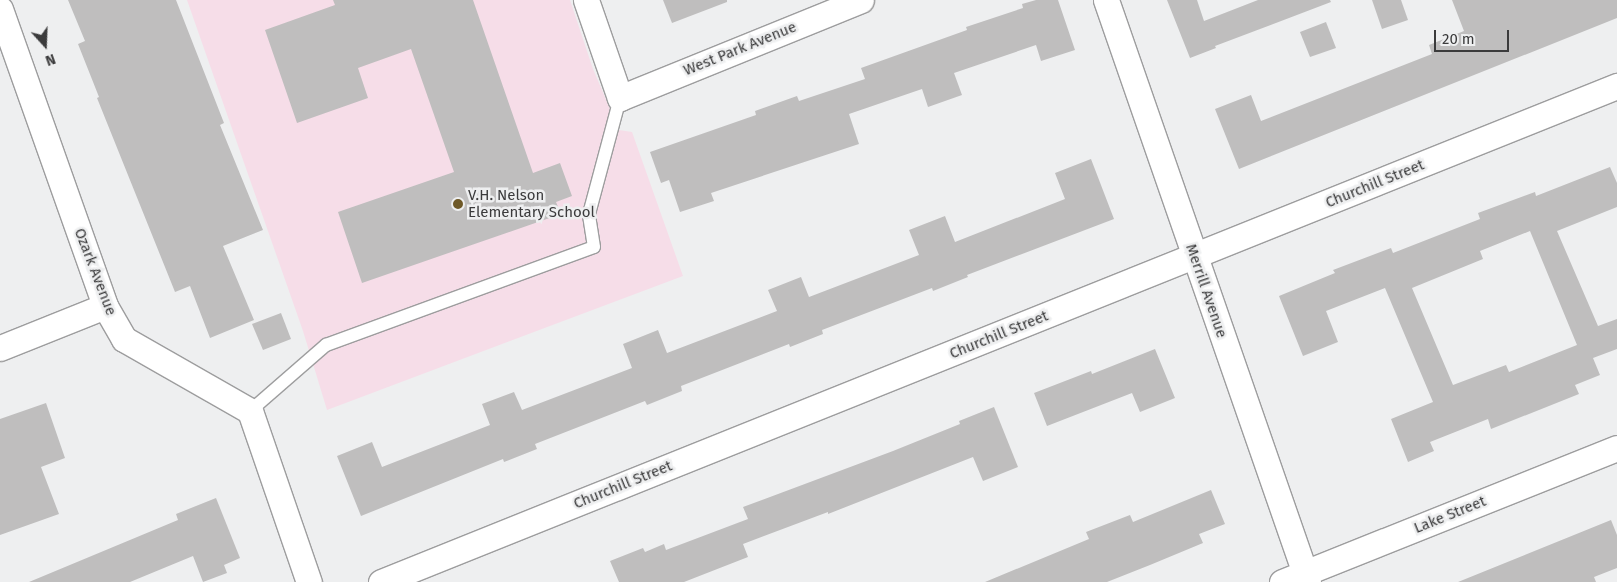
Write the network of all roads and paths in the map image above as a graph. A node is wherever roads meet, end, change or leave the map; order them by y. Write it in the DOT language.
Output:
graph roads {
  1 [pos="586,0"];
  2 [pos="861,0"];
  3 [pos="1106,0"];
  4 [pos="0,9"];
  5 [pos="1617,86"];
  6 [pos="620,98"];
  7 [pos="1194,256"];
  8 [pos="105,306"];
  9 [pos="0,348"];
  10 [pos="250,412"];
  11 [pos="1617,448"];
  12 [pos="1307,577"];
  13 [pos="309,582"];
  14 [pos="381,582"];
  15 [pos="1282,582"];
  1 -- 6 [label="street"];
  2 -- 6 [label="street, West Park Avenue"];
  3 -- 7 [label="street, Merrill Avenue"];
  4 -- 8 [label="street, Ozark Avenue"];
  5 -- 7 [label="street, Churchill Street"];
  6 -- 10 [label="lane"];
  7 -- 12 [label="street, Merrill Avenue"];
  7 -- 14 [label="street, Churchill Street"];
  8 -- 9 [label="street"];
  8 -- 10 [label="street, Ozark Avenue"];
  10 -- 13 [label="street"];
  11 -- 12 [label="street, Lake Street"];
  12 -- 15 [label="street, Lake Street"];
}
